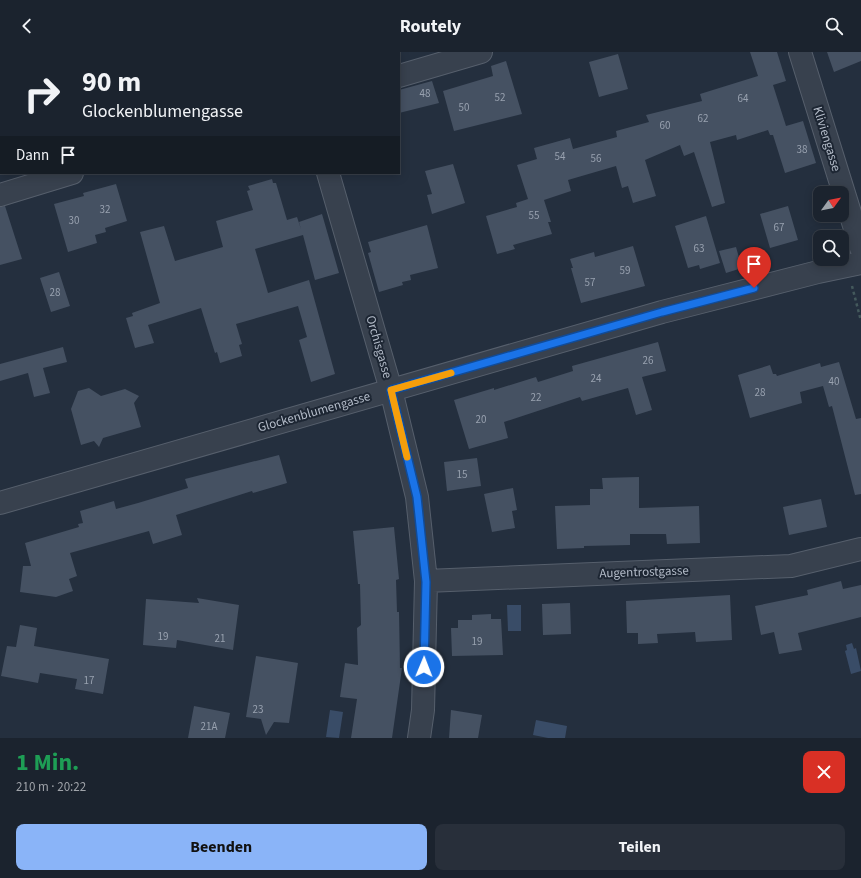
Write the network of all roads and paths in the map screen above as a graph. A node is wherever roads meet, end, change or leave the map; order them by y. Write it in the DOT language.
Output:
graph roads {
  1 [pos="481,52"];
  2 [pos="800,52"];
  3 [pos="400,76"];
  4 [pos="69,174"];
  5 [pos="328,174"];
  6 [pos="0,194"];
  7 [pos="861,248"];
  8 [pos="854,265"];
  9 [pos="861,321"];
  10 [pos="391,390"];
  11 [pos="0,504"];
  12 [pos="861,549"];
  13 [pos="426,582"];
  14 [pos="419,738"];
  1 -- 3 [label="street"];
  2 -- 7 [label="street, Kliviengasse"];
  4 -- 6 [label="street"];
  5 -- 10 [label="street, Orchisgasse"];
  8 -- 9 [label="path"];
  8 -- 10 [label="street, Glockenblumengasse"];
  10 -- 11 [label="street, Glockenblumengasse"];
  10 -- 13 [label="street, Orchisgasse"];
  12 -- 13 [label="street, Augentrostgasse"];
  13 -- 14 [label="street, Orchisgasse"];
}
